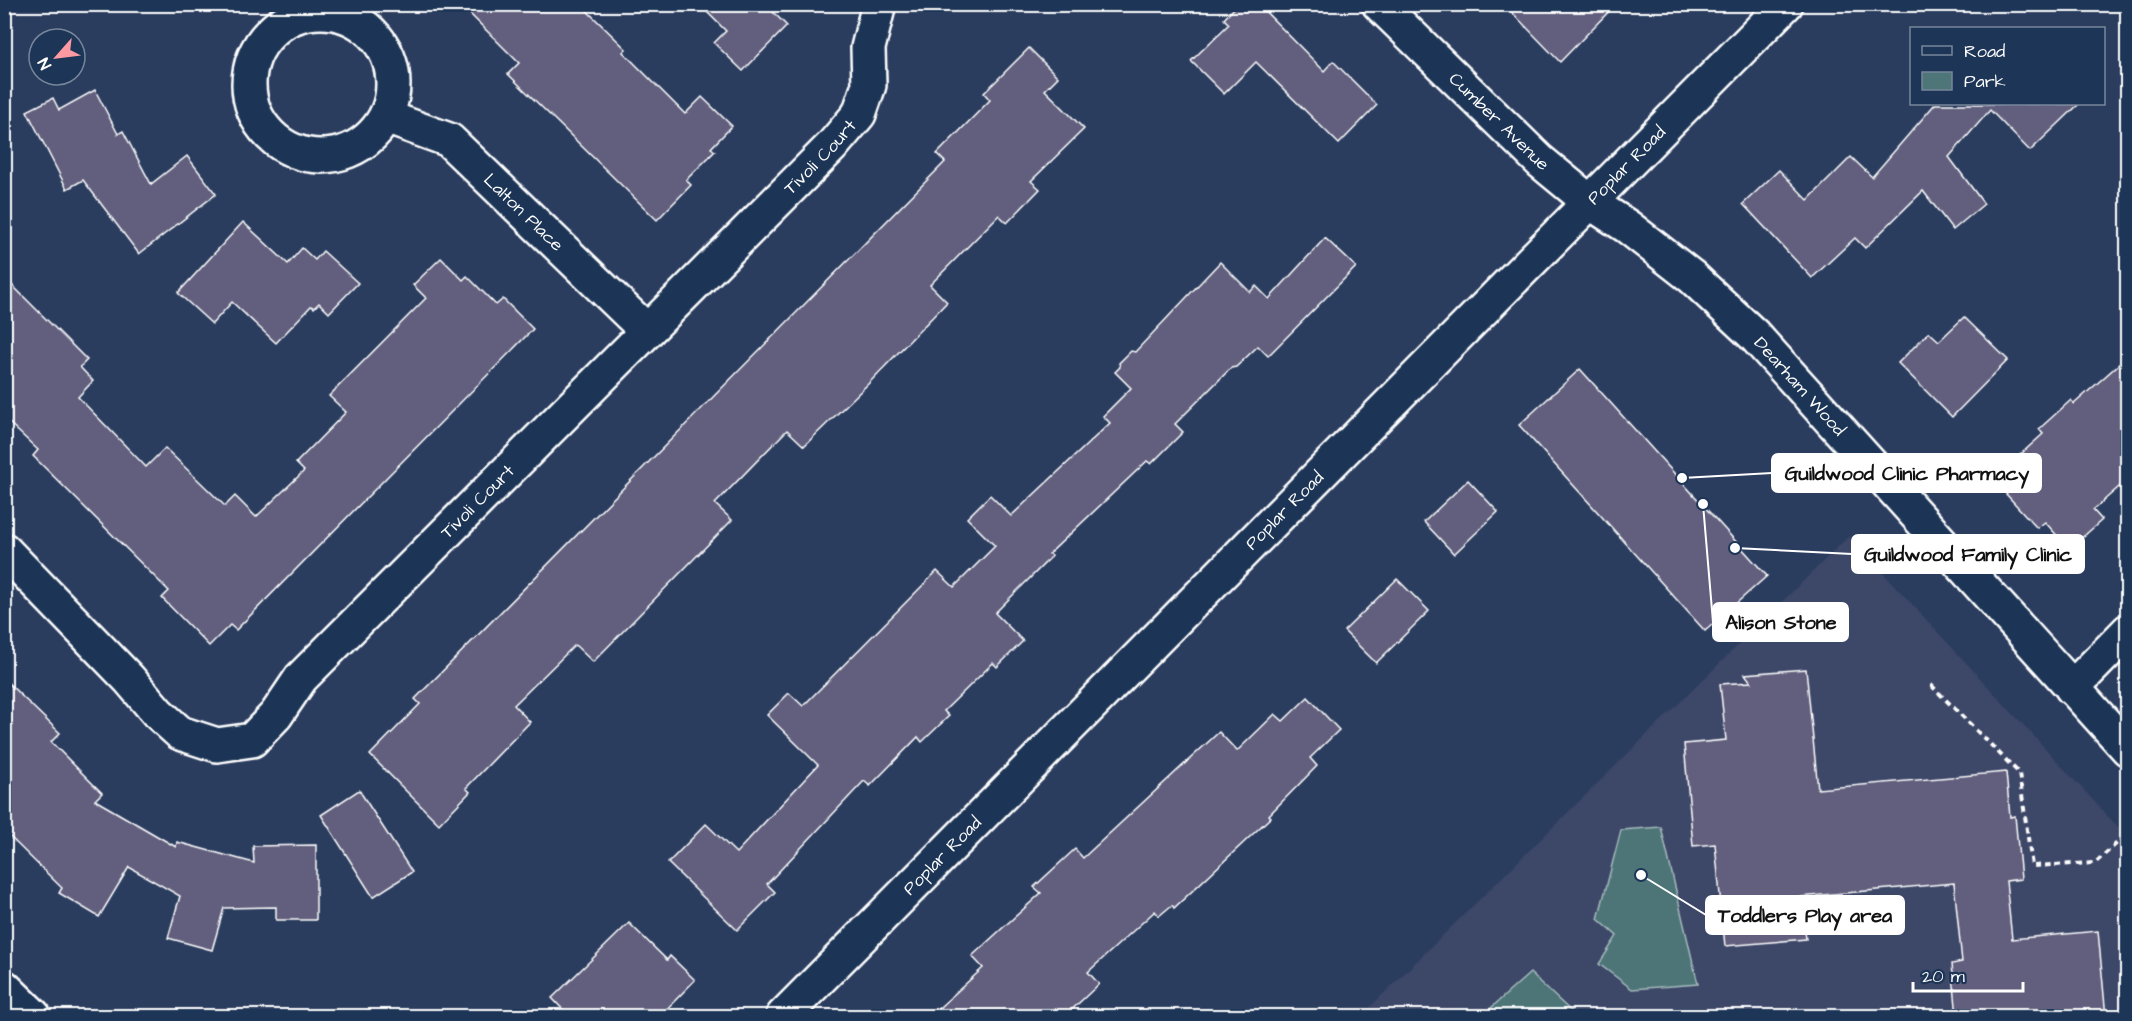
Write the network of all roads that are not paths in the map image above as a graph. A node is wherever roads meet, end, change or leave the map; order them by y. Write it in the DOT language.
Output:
graph roads {
  1 [pos="879,4"];
  2 [pos="1379,4"];
  3 [pos="1786,4"];
  4 [pos="386,117"];
  5 [pos="1591,203"];
  6 [pos="1628,227"];
  7 [pos="646,330"];
  8 [pos="4,550"];
  9 [pos="2127,631"];
  10 [pos="2072,688"];
  11 [pos="2127,749"];
  12 [pos="4,987"];
  13 [pos="34,1017"];
  14 [pos="783,1017"];
  1 -- 7 [label="street, Tivoli Court"];
  2 -- 5 [label="street, Cumber Avenue"];
  3 -- 5 [label="street, Poplar Road"];
  4 -- 4 [label="street"];
  4 -- 7 [label="street, Lalton Place"];
  5 -- 6 [label="street, Cumber Avenue"];
  5 -- 14 [label="street, Poplar Road"];
  6 -- 10 [label="street, Dearham Wood"];
  7 -- 8 [label="street, Tivoli Court"];
  9 -- 10 [label="street"];
  10 -- 11 [label="street, Dearham Wood"];
  12 -- 13 [label="street"];
}
